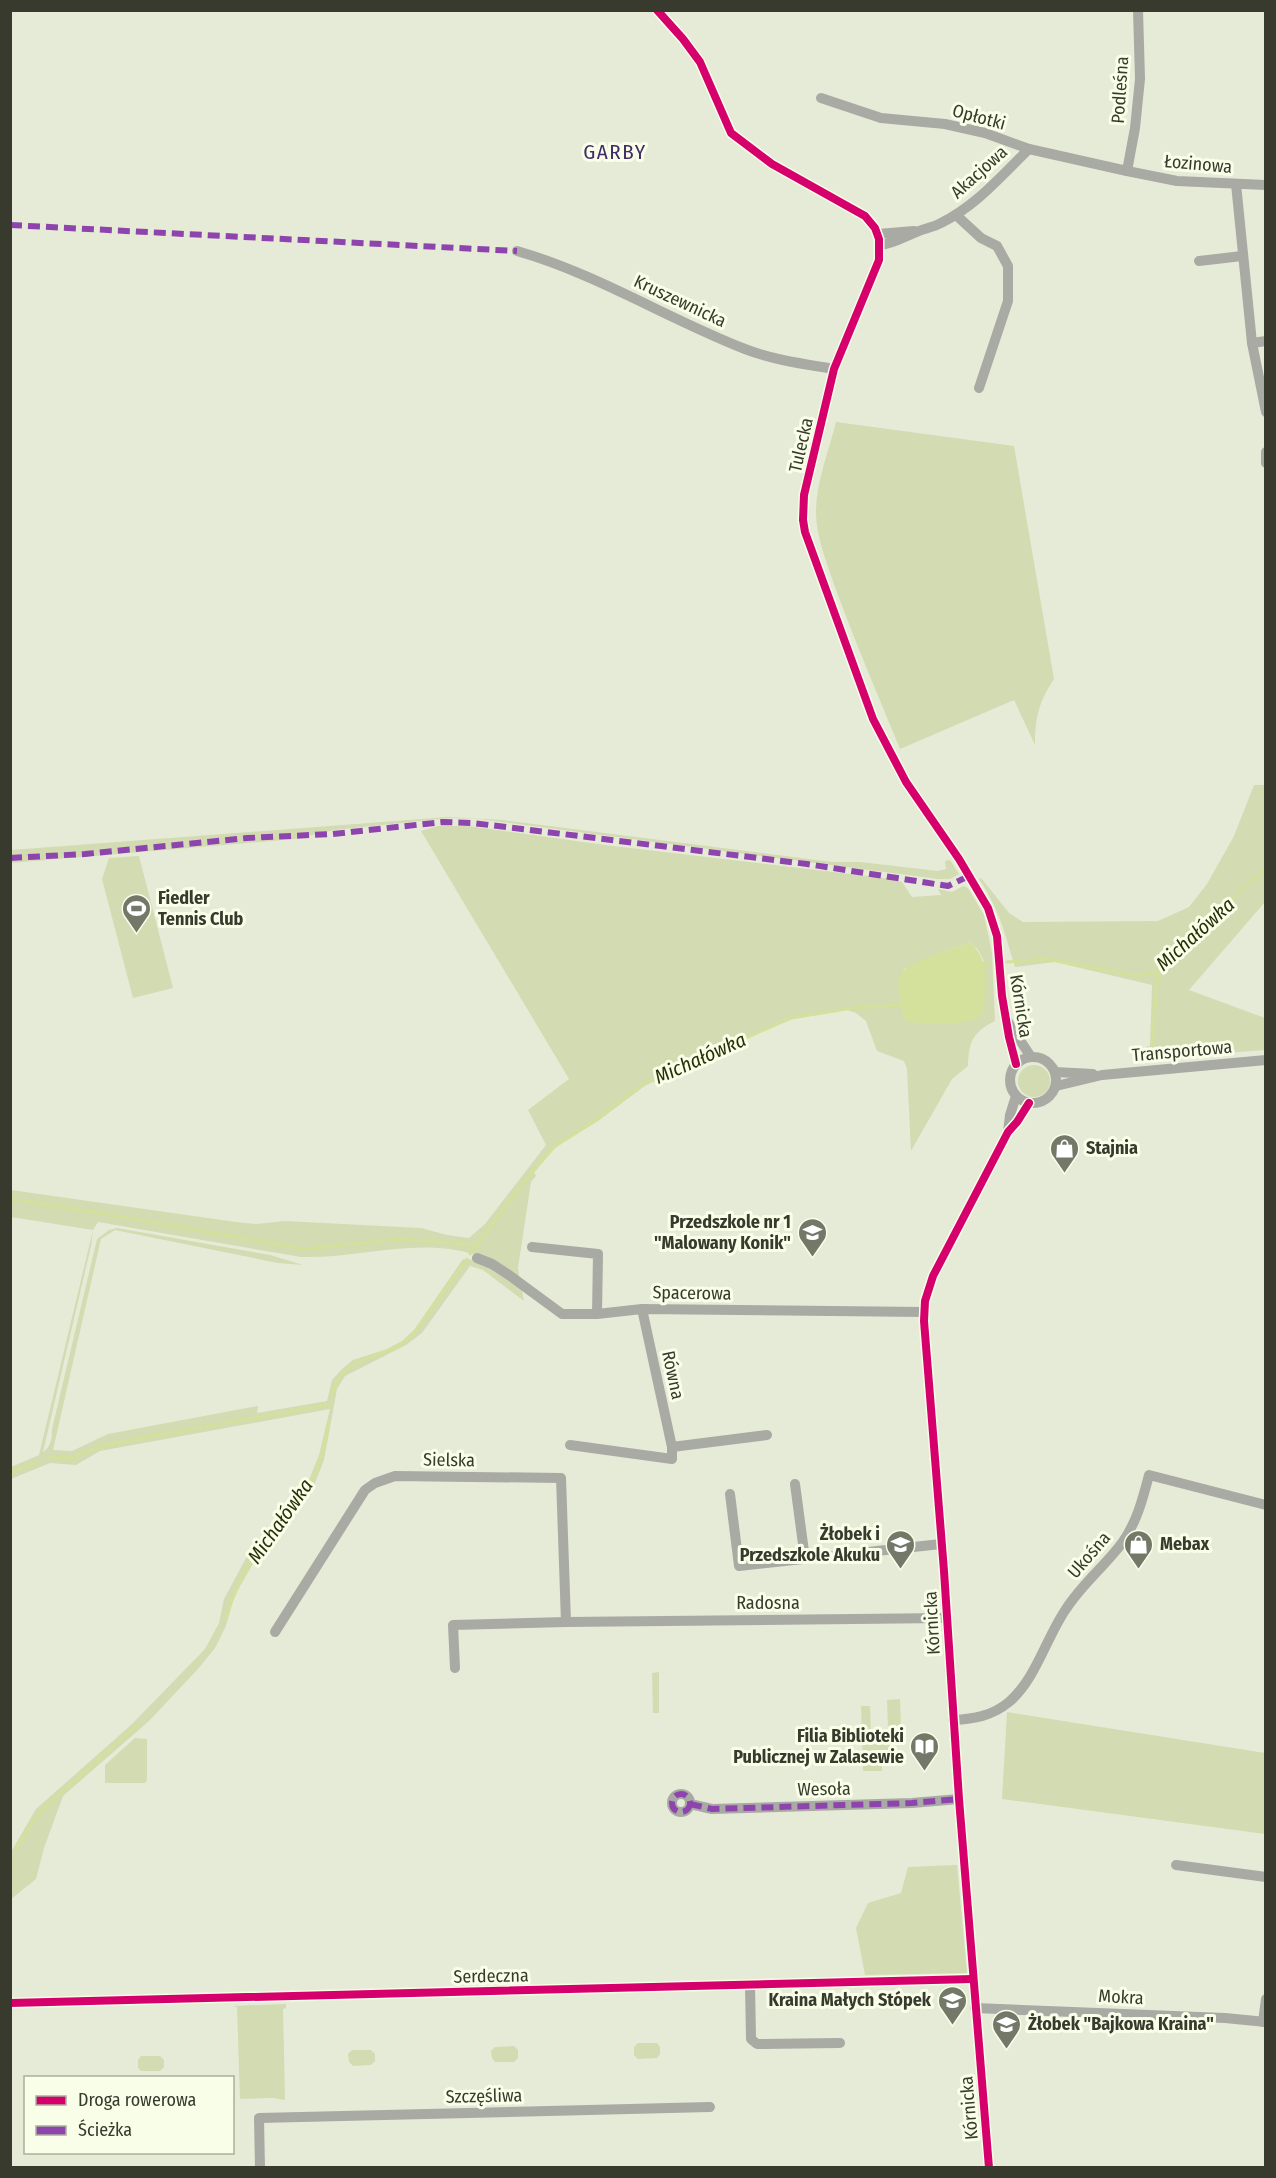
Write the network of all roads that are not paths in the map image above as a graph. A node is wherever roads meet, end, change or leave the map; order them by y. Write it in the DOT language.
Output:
graph roads {
  1 [pos="657,10"];
  2 [pos="1138,10"];
  3 [pos="821,98"];
  4 [pos="1029,149"];
  5 [pos="1127,171"];
  6 [pos="1236,184"];
  7 [pos="1266,185"];
  8 [pos="956,215"];
  9 [pos="879,239"];
  10 [pos="517,251"];
  11 [pos="1242,256"];
  12 [pos="1199,261"];
  13 [pos="1266,341"];
  14 [pos="1252,343"];
  15 [pos="834,369"];
  16 [pos="979,388"];
  17 [pos="1266,412"];
  18 [pos="1266,452"];
  19 [pos="1266,463"];
  20 [pos="999,951"];
  21 [pos="1008,1021"];
  22 [pos="1031,1057"];
  23 [pos="1266,1060"];
  24 [pos="1017,1064"];
  25 [pos="1055,1072"];
  26 [pos="1102,1075"];
  27 [pos="1056,1086"];
  28 [pos="1016,1096"];
  29 [pos="1029,1103"];
  30 [pos="1008,1132"];
  31 [pos="532,1246"];
  32 [pos="477,1258"];
  33 [pos="642,1309"];
  34 [pos="924,1312"];
  35 [pos="597,1314"];
  36 [pos="767,1435"];
  37 [pos="570,1445"];
  38 [pos="672,1447"];
  39 [pos="795,1484"];
  40 [pos="730,1494"];
  41 [pos="1266,1505"];
  42 [pos="941,1544"];
  43 [pos="805,1559"];
  44 [pos="946,1618"];
  45 [pos="566,1622"];
  46 [pos="274,1632"];
  47 [pos="455,1668"];
  48 [pos="953,1720"];
  49 [pos="959,1799"];
  50 [pos="690,1804"];
  51 [pos="1176,1865"];
  52 [pos="1266,1877"];
  53 [pos="973,1979"];
  54 [pos="750,1984"];
  55 [pos="1266,1999"];
  56 [pos="10,2003"];
  57 [pos="975,2007"];
  58 [pos="1264,2022"];
  59 [pos="840,2043"];
  60 [pos="710,2107"];
  61 [pos="260,2168"];
  62 [pos="989,2168"];
  1 -- 9 [label="street"];
  2 -- 5 [label="street, Podleśna"];
  3 -- 4 [label="street, Opłotki"];
  4 -- 5 [label="street, Opłotki"];
  4 -- 8 [label="street, Akacjowa"];
  5 -- 6 [label="street, Łozinowa"];
  6 -- 7 [label="street, Łozinowa"];
  6 -- 11 [label="street"];
  8 -- 9 [label="street, Akacjowa"];
  8 -- 16 [label="street"];
  9 -- 15 [label="street, Tulecka"];
  10 -- 15 [label="street, Kruszewnicka"];
  11 -- 12 [label="street"];
  11 -- 14 [label="street"];
  13 -- 14 [label="street"];
  14 -- 17 [label="street"];
  15 -- 20 [label="street, Tulecka"];
  18 -- 19 [label="street"];
  20 -- 21 [label="street, Kórnicka"];
  21 -- 22 [label="street, Kórnicka"];
  21 -- 24 [label="street, Kórnicka"];
  22 -- 24 [label="street"];
  22 -- 25 [label="street"];
  23 -- 26 [label="street, Transportowa"];
  24 -- 28 [label="street"];
  25 -- 26 [label="street, Transportowa"];
  25 -- 27 [label="street"];
  26 -- 27 [label="street, Transportowa"];
  27 -- 29 [label="street"];
  28 -- 29 [label="street"];
  28 -- 30 [label="street, Kórnicka"];
  29 -- 30 [label="street, Kórnicka"];
  30 -- 34 [label="street, Kórnicka"];
  31 -- 35 [label="street"];
  32 -- 35 [label="street, Spacerowa"];
  33 -- 34 [label="street, Spacerowa"];
  33 -- 35 [label="street, Spacerowa"];
  33 -- 38 [label="street, Równa"];
  34 -- 42 [label="street, Kórnicka"];
  36 -- 38 [label="street"];
  37 -- 38 [label="street"];
  39 -- 43 [label="street"];
  40 -- 43 [label="street"];
  41 -- 48 [label="street, Ukośna"];
  42 -- 43 [label="street"];
  42 -- 44 [label="street, Kórnicka"];
  44 -- 45 [label="street, Radosna"];
  44 -- 48 [label="street, Kórnicka"];
  45 -- 46 [label="street, Sielska"];
  45 -- 47 [label="street, Radosna"];
  48 -- 49 [label="street, Kórnicka"];
  49 -- 50 [label="street, Wesoła"];
  49 -- 53 [label="street, Kórnicka"];
  51 -- 52 [label="street"];
  53 -- 54 [label="street, Serdeczna"];
  53 -- 57 [label="street, Kórnicka"];
  54 -- 56 [label="street, Serdeczna"];
  54 -- 59 [label="street"];
  55 -- 58 [label="street"];
  57 -- 58 [label="street, Mokra"];
  57 -- 62 [label="street, Kórnicka"];
  60 -- 61 [label="street, Szczęśliwa"];
}
